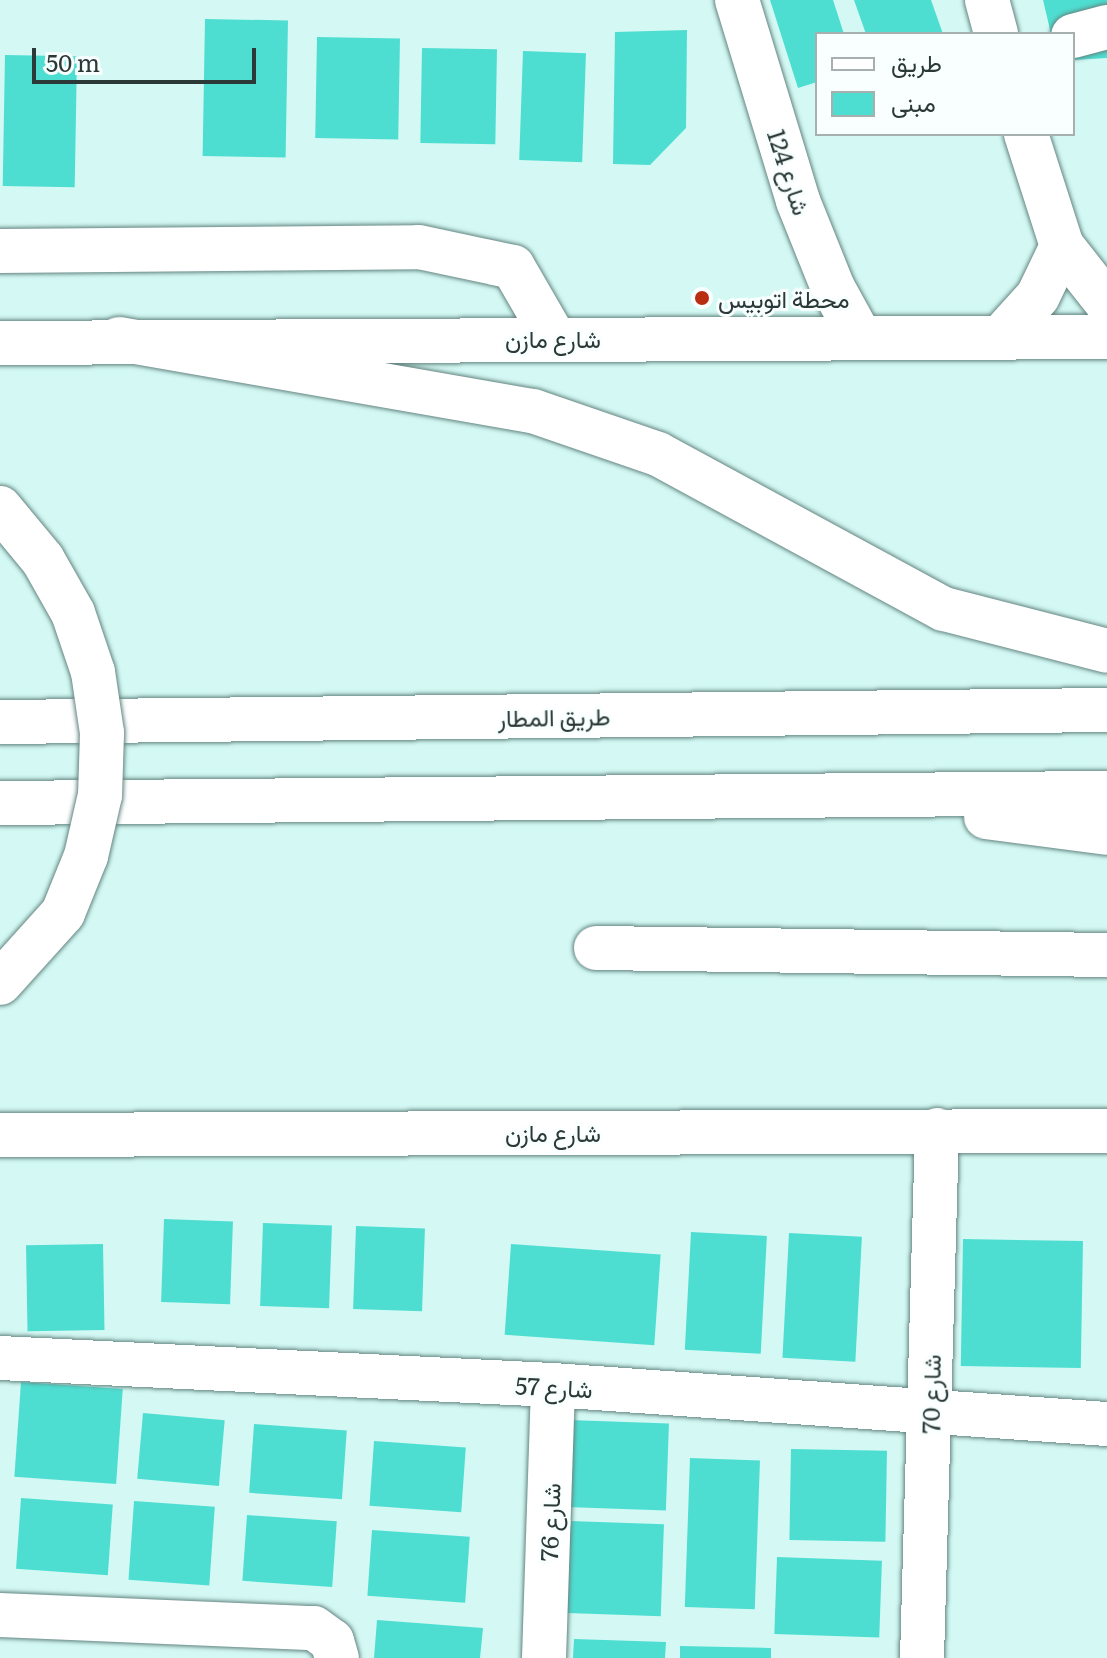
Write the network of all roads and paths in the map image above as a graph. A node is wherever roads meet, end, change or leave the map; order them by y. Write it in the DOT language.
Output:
graph roads {
  1 [pos="737,0"];
  2 [pos="987,0"];
  3 [pos="1107,27"];
  4 [pos="995,32"];
  5 [pos="1075,35"];
  6 [pos="1027,136"];
  7 [pos="1062,246"];
  8 [pos="0,251"];
  9 [pos="1107,303"];
  10 [pos="860,337"];
  11 [pos="1001,337"];
  12 [pos="1107,337"];
  13 [pos="554,338"];
  14 [pos="119,339"];
  15 [pos="0,343"];
  16 [pos="0,508"];
  17 [pos="1107,651"];
  18 [pos="1107,710"];
  19 [pos="0,722"];
  20 [pos="1107,793"];
  21 [pos="833,797"];
  22 [pos="0,803"];
  23 [pos="1107,833"];
  24 [pos="596,948"];
  25 [pos="1107,955"];
  26 [pos="0,983"];
  27 [pos="937,1130"];
  28 [pos="1107,1131"];
  29 [pos="0,1135"];
  30 [pos="0,1358"];
  31 [pos="553,1385"];
  32 [pos="930,1412"];
  33 [pos="1107,1424"];
  34 [pos="0,1615"];
  35 [pos="337,1658"];
  36 [pos="544,1658"];
  37 [pos="922,1658"];
  1 -- 10 [label="main road, شارع 124"];
  2 -- 4 [label="main road"];
  3 -- 5 [label="main road"];
  6 -- 7 [label="main road"];
  7 -- 9 [label="main road"];
  7 -- 11 [label="main road"];
  8 -- 13 [label="main road"];
  10 -- 11 [label="main road, شارع مازن"];
  10 -- 13 [label="main road, شارع مازن"];
  11 -- 12 [label="main road, شارع مازن"];
  13 -- 14 [label="main road, شارع مازن"];
  14 -- 15 [label="main road, شارع مازن"];
  14 -- 17 [label="main road"];
  16 -- 26 [label="main road, bridge"];
  18 -- 19 [label="main road, طريق المطار"];
  20 -- 21 [label="main road"];
  21 -- 22 [label="main road"];
  21 -- 23 [label="main road"];
  24 -- 25 [label="main road"];
  27 -- 28 [label="main road, شارع مازن"];
  27 -- 29 [label="main road, شارع مازن"];
  27 -- 32 [label="main road, شارع 70"];
  30 -- 31 [label="main road, شارع 57"];
  31 -- 32 [label="main road, شارع 57"];
  31 -- 36 [label="main road, شارع 76"];
  32 -- 33 [label="main road, شارع 57"];
  32 -- 37 [label="main road, شارع 70"];
  34 -- 35 [label="main road"];
}
